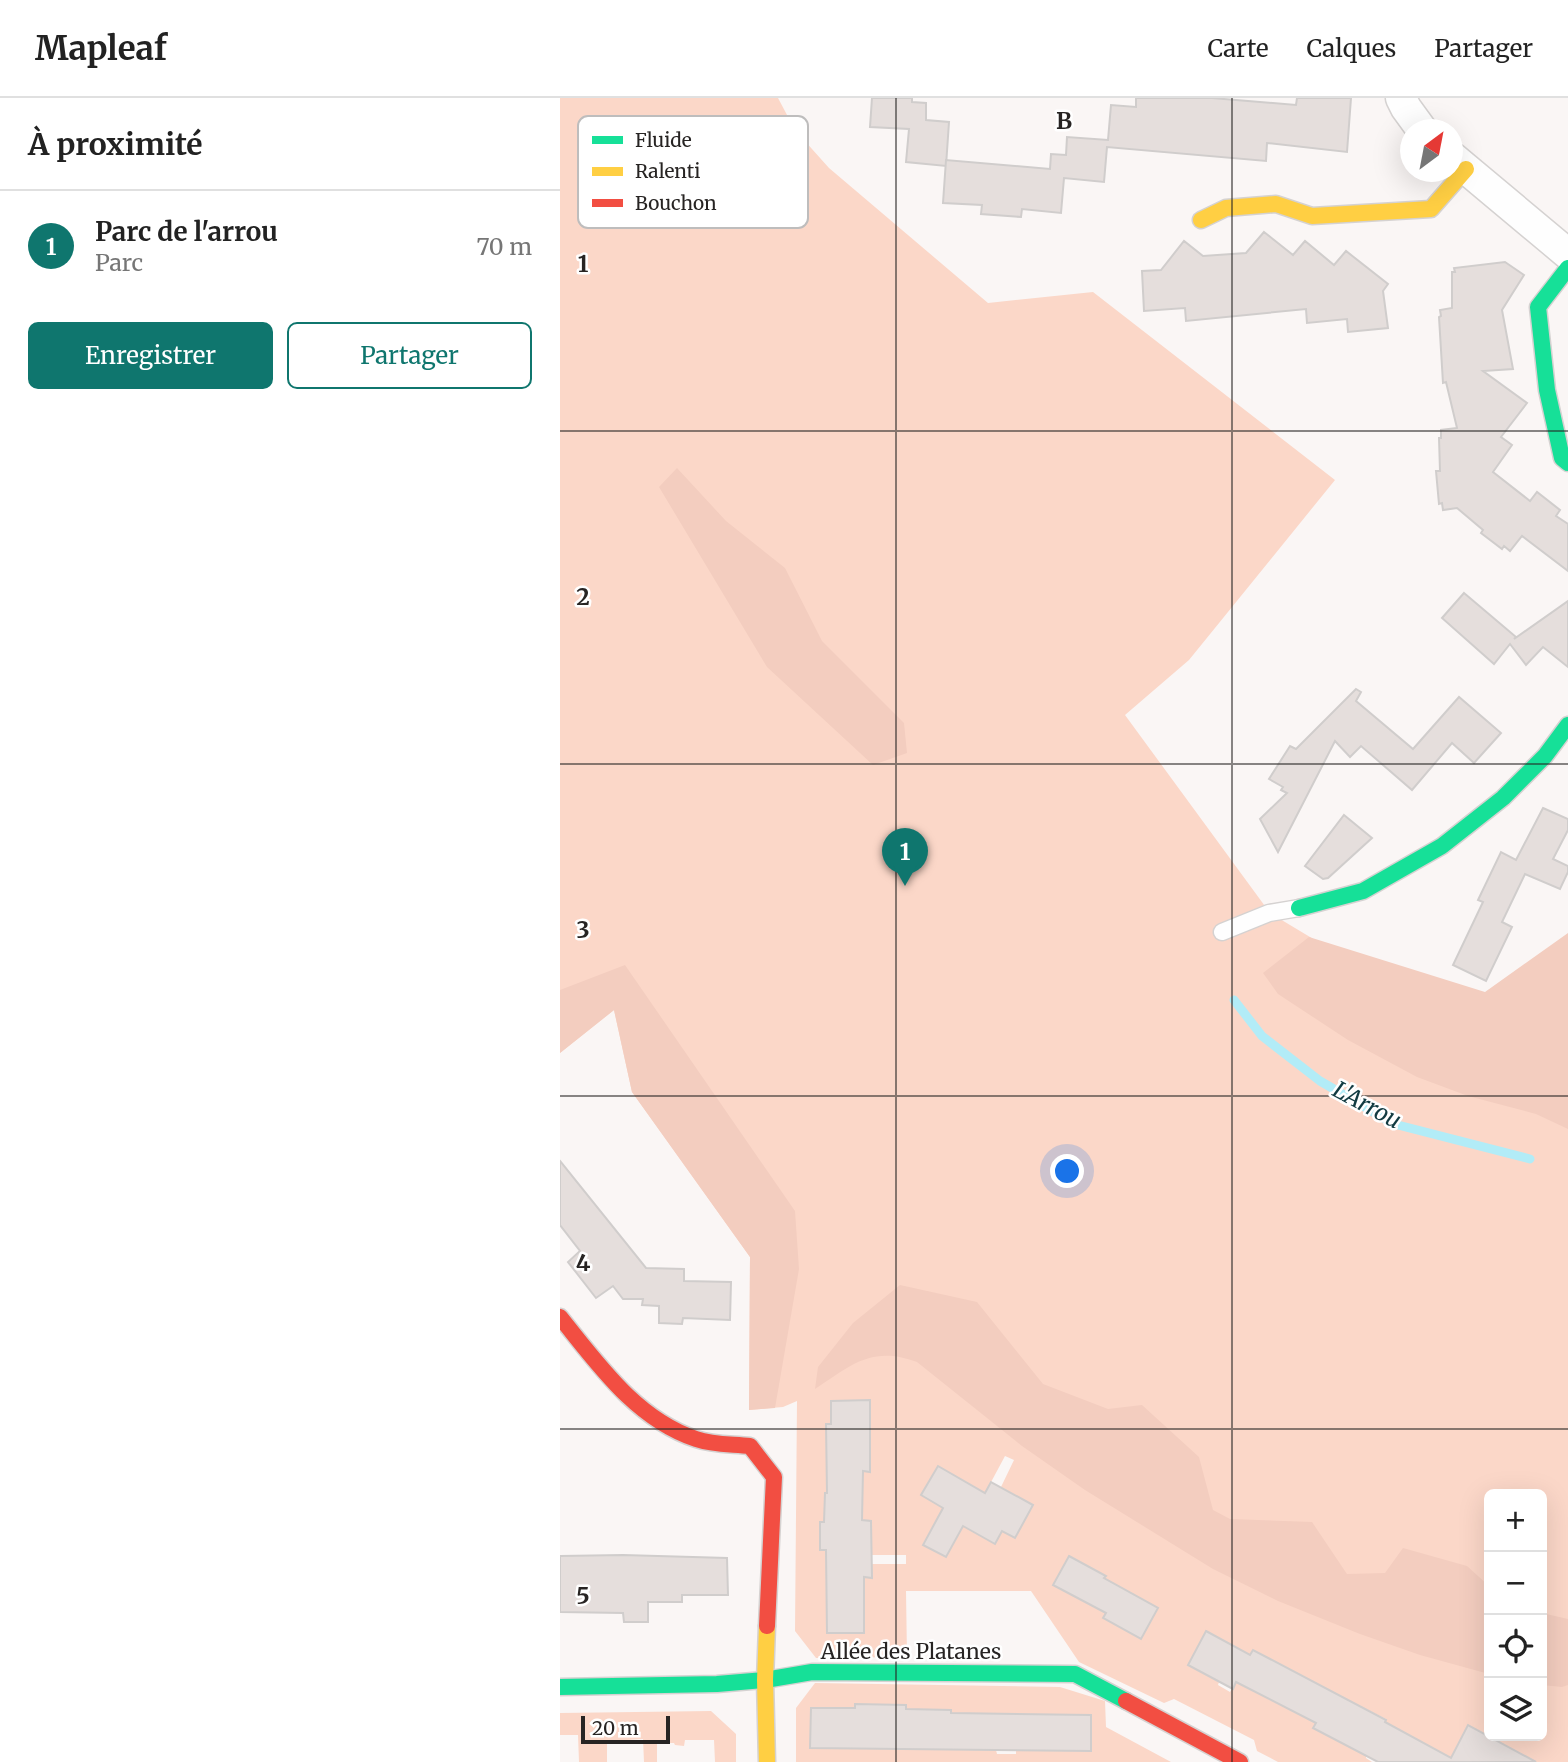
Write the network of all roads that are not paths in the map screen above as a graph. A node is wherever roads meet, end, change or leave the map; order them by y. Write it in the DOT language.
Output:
graph roads {
  1 [pos="1401,98"];
  2 [pos="1414,119"];
  3 [pos="1463,166"];
  4 [pos="1447,182"];
  5 [pos="1201,220"];
  6 [pos="1568,254"];
  7 [pos="1568,268"];
  8 [pos="1568,463"];
  9 [pos="1568,725"];
  10 [pos="1299,908"];
  11 [pos="1222,932"];
  12 [pos="560,1317"];
  13 [pos="765,1680"];
  14 [pos="560,1687"];
  15 [pos="767,1762"];
  16 [pos="1240,1762"];
  1 -- 2 [label="street"];
  3 -- 6 [label="street"];
  4 -- 5 [label="street"];
  7 -- 8 [label="street"];
  9 -- 10 [label="street"];
  10 -- 11 [label="lane"];
  12 -- 13 [label="street"];
  13 -- 14 [label="street, Allée des Platanes"];
  13 -- 15 [label="street"];
  13 -- 16 [label="street, Allée des Platanes"];
}
